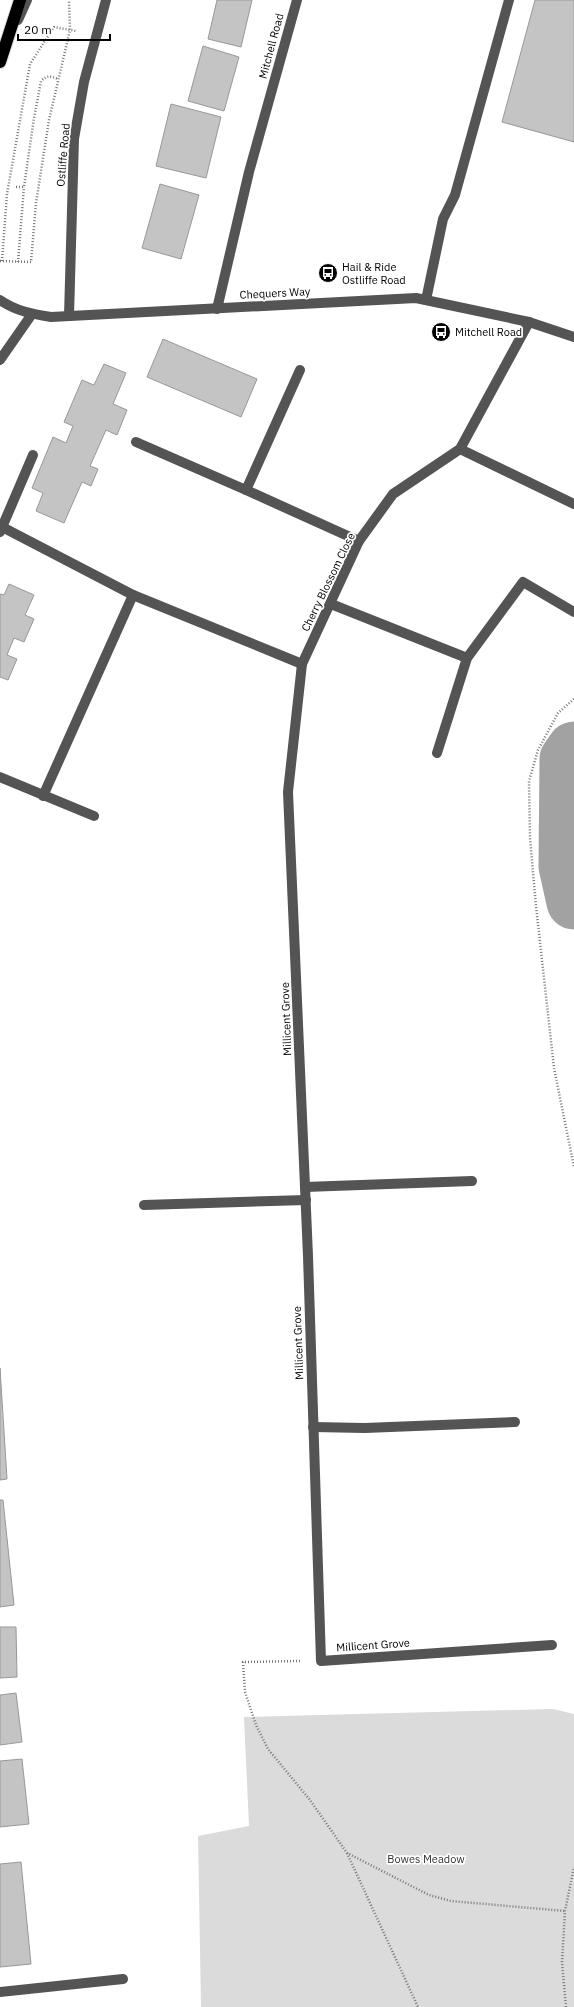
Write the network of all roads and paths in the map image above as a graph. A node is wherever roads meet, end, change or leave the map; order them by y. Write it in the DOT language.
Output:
graph roads {
  1 [pos="20,0"];
  2 [pos="27,0"];
  3 [pos="69,0"];
  4 [pos="106,0"];
  5 [pos="297,0"];
  6 [pos="509,0"];
  7 [pos="70,30"];
  8 [pos="0,61"];
  9 [pos="58,79"];
  10 [pos="16,187"];
  11 [pos="24,188"];
  12 [pos="1,261"];
  13 [pos="18,262"];
  14 [pos="0,300"];
  15 [pos="426,300"];
  16 [pos="217,309"];
  17 [pos="32,314"];
  18 [pos="69,316"];
  19 [pos="529,322"];
  20 [pos="574,337"];
  21 [pos="0,360"];
  22 [pos="300,370"];
  23 [pos="136,442"];
  24 [pos="460,449"];
  25 [pos="33,455"];
  26 [pos="246,490"];
  27 [pos="574,504"];
  28 [pos="1,530"];
  29 [pos="359,541"];
  30 [pos="133,595"];
  31 [pos="331,604"];
  32 [pos="574,612"];
  33 [pos="467,658"];
  34 [pos="302,664"];
  35 [pos="574,698"];
  36 [pos="437,753"];
  37 [pos="0,777"];
  38 [pos="288,792"];
  39 [pos="43,796"];
  40 [pos="94,816"];
  41 [pos="574,1167"];
  42 [pos="472,1181"];
  43 [pos="305,1188"];
  44 [pos="306,1200"];
  45 [pos="144,1205"];
  46 [pos="515,1422"];
  47 [pos="313,1427"];
  48 [pos="552,1645"];
  49 [pos="321,1661"];
  50 [pos="347,1853"];
  51 [pos="574,1867"];
  52 [pos="565,1911"];
  53 [pos="123,1979"];
  54 [pos="0,1992"];
  55 [pos="418,2007"];
  56 [pos="566,2007"];
  1 -- 8 [label="highway"];
  2 -- 8 [label="street"];
  3 -- 7 [label="path"];
  4 -- 18 [label="street, Ostliffe Road"];
  5 -- 16 [label="street, Mitchell Road"];
  6 -- 15 [label="street"];
  7 -- 9 [label="path"];
  7 -- 12 [label="path"];
  9 -- 11 [label="path"];
  9 -- 13 [label="path"];
  10 -- 11 [label="path"];
  11 -- 13 [label="path"];
  12 -- 13 [label="path"];
  14 -- 17 [label="street, Chequers Way"];
  15 -- 16 [label="street, Chequers Way"];
  15 -- 19 [label="street, Chequers Way"];
  16 -- 18 [label="street, Chequers Way"];
  17 -- 18 [label="street, Chequers Way"];
  17 -- 21 [label="street"];
  19 -- 20 [label="street, Chequers Way"];
  19 -- 24 [label="street, Cherry Blossom Close"];
  22 -- 26 [label="street"];
  23 -- 26 [label="street"];
  24 -- 27 [label="street"];
  24 -- 29 [label="street, Cherry Blossom Close"];
  25 -- 28 [label="street"];
  26 -- 29 [label="street"];
  28 -- 30 [label="street"];
  29 -- 31 [label="street, Cherry Blossom Close"];
  30 -- 34 [label="street"];
  30 -- 39 [label="street"];
  31 -- 33 [label="street"];
  31 -- 34 [label="street, Cherry Blossom Close"];
  32 -- 33 [label="street"];
  33 -- 36 [label="street"];
  34 -- 38 [label="street, Cherry Blossom Close"];
  35 -- 41 [label="path"];
  37 -- 39 [label="street"];
  38 -- 43 [label="street, Millicent Grove"];
  39 -- 40 [label="street"];
  42 -- 43 [label="street"];
  43 -- 44 [label="street, Millicent Grove"];
  44 -- 45 [label="street"];
  44 -- 47 [label="street, Millicent Grove"];
  46 -- 47 [label="street"];
  47 -- 49 [label="street, Millicent Grove"];
  48 -- 49 [label="street, Millicent Grove"];
  49 -- 50 [label="path"];
  50 -- 52 [label="path"];
  50 -- 55 [label="path"];
  51 -- 52 [label="path"];
  52 -- 56 [label="path"];
  53 -- 54 [label="street"];
}
